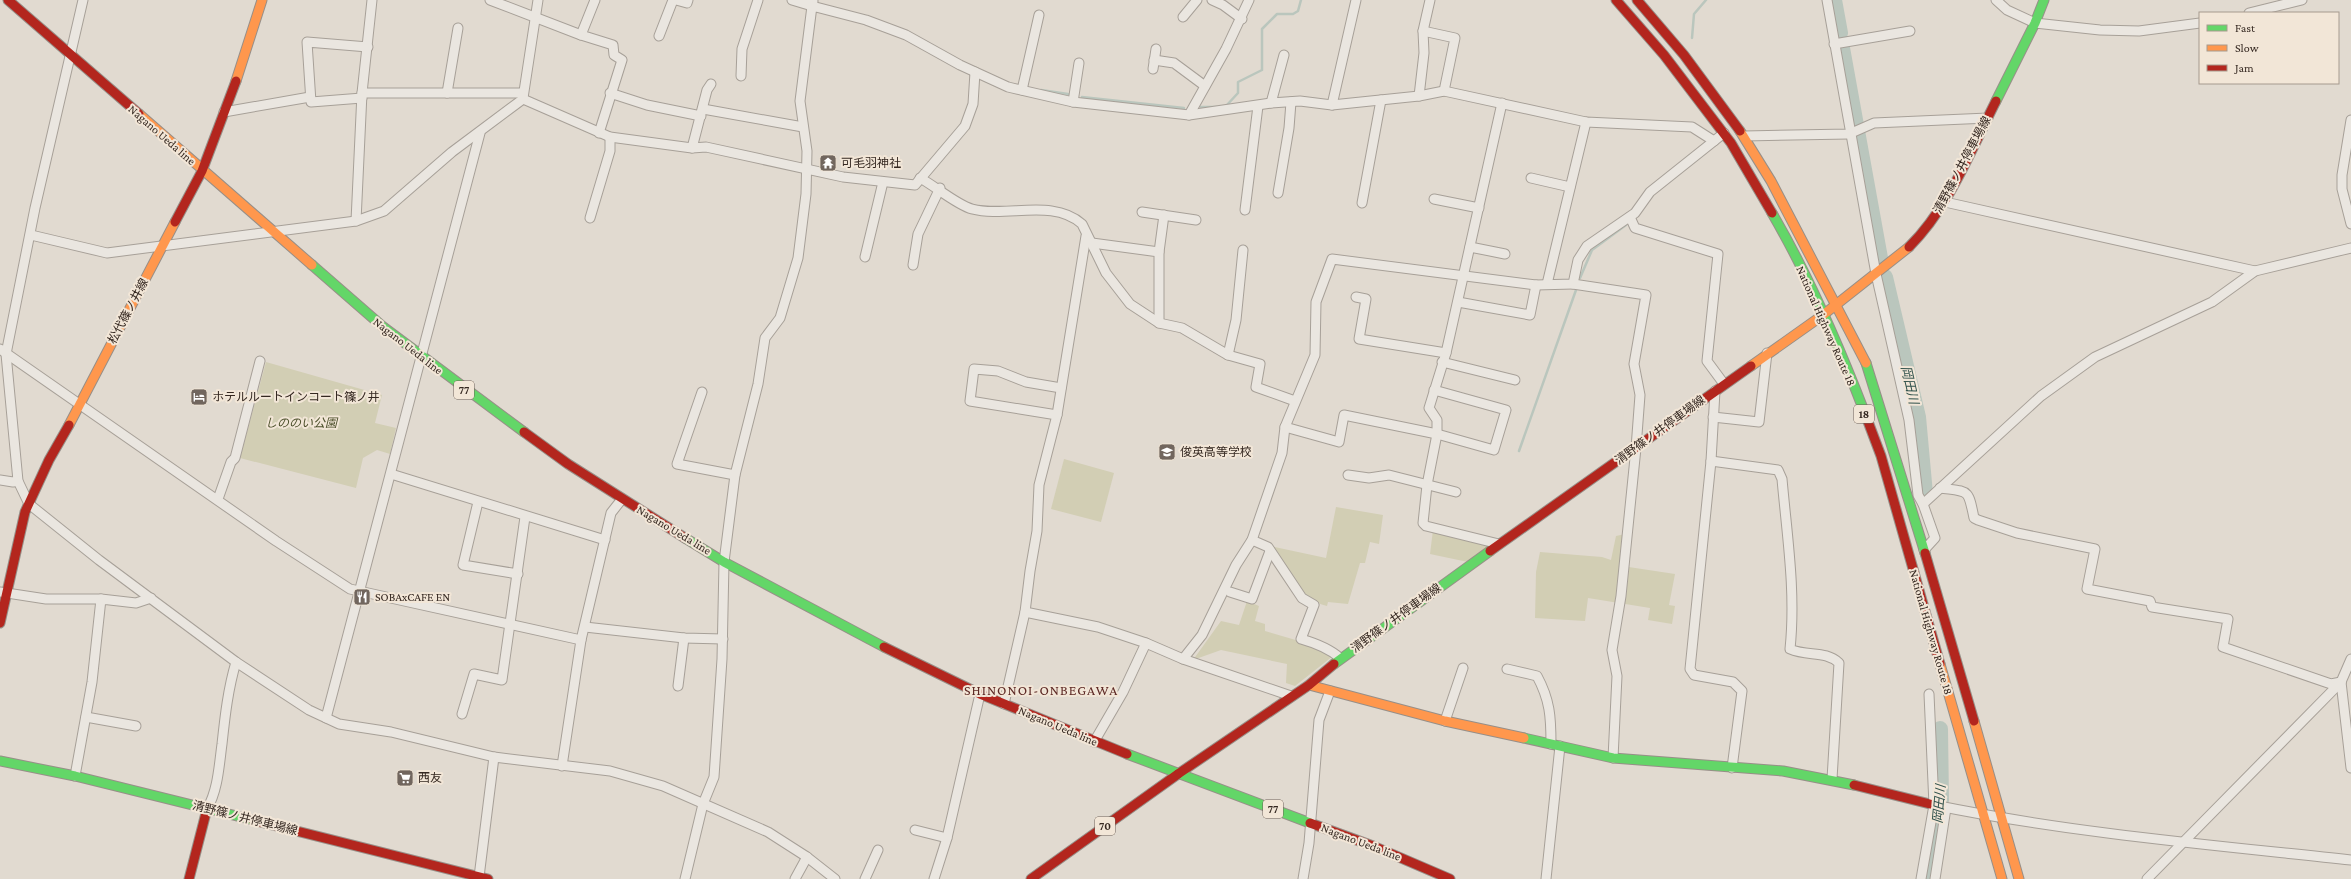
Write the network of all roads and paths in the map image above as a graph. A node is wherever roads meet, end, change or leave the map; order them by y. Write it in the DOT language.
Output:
graph roads {
  1 [pos="8,0"];
  2 [pos="83,0"];
  3 [pos="262,0"];
  4 [pos="372,0"];
  5 [pos="490,0"];
  6 [pos="538,0"];
  7 [pos="595,0"];
  8 [pos="675,0"];
  9 [pos="688,0"];
  10 [pos="758,0"];
  11 [pos="792,0"];
  12 [pos="1197,0"];
  13 [pos="1212,0"];
  14 [pos="1249,0"];
  15 [pos="1356,0"];
  16 [pos="1430,0"];
  17 [pos="1616,0"];
  18 [pos="1638,0"];
  19 [pos="1827,0"];
  20 [pos="1996,0"];
  21 [pos="2044,0"];
  22 [pos="2302,0"];
  23 [pos="813,3"];
  24 [pos="2253,12"];
  25 [pos="1040,15"];
  26 [pos="536,16"];
  27 [pos="1183,17"];
  28 [pos="1242,19"];
  29 [pos="2035,23"];
  30 [pos="2199,23"];
  31 [pos="458,28"];
  32 [pos="1423,31"];
  33 [pos="1910,32"];
  34 [pos="581,35"];
  35 [pos="659,36"];
  36 [pos="1834,44"];
  37 [pos="368,47"];
  38 [pos="1156,49"];
  39 [pos="1284,55"];
  40 [pos="71,56"];
  41 [pos="1079,63"];
  42 [pos="975,72"];
  43 [pos="741,76"];
  44 [pos="711,84"];
  45 [pos="1205,86"];
  46 [pos="1022,90"];
  47 [pos="1444,91"];
  48 [pos="447,93"];
  49 [pos="610,93"];
  50 [pos="362,96"];
  51 [pos="523,96"];
  52 [pos="1419,96"];
  53 [pos="310,97"];
  54 [pos="1380,100"];
  55 [pos="1073,102"];
  56 [pos="1291,102"];
  57 [pos="1271,103"];
  58 [pos="1502,103"];
  59 [pos="1332,105"];
  60 [pos="1258,106"];
  61 [pos="224,112"];
  62 [pos="702,112"];
  63 [pos="1189,115"];
  64 [pos="1988,118"];
  65 [pos="2351,120"];
  66 [pos="1586,122"];
  67 [pos="803,127"];
  68 [pos="1855,131"];
  69 [pos="480,133"];
  70 [pos="599,133"];
  71 [pos="1724,133"];
  72 [pos="1744,136"];
  73 [pos="610,137"];
  74 [pos="1714,141"];
  75 [pos="692,148"];
  76 [pos="807,170"];
  77 [pos="202,171"];
  78 [pos="920,178"];
  79 [pos="1531,178"];
  80 [pos="883,182"];
  81 [pos="1570,187"];
  82 [pos="940,188"];
  83 [pos="1278,193"];
  84 [pos="1434,199"];
  85 [pos="1362,202"];
  86 [pos="1945,202"];
  87 [pos="1479,208"];
  88 [pos="1245,210"];
  89 [pos="1142,212"];
  90 [pos="1164,215"];
  91 [pos="1630,217"];
  92 [pos="590,218"];
  93 [pos="1196,220"];
  94 [pos="356,221"];
  95 [pos="2351,224"];
  96 [pos="272,232"];
  97 [pos="31,235"];
  98 [pos="1086,236"];
  99 [pos="1092,243"];
  100 [pos="163,244"];
  101 [pos="1470,248"];
  102 [pos="2351,248"];
  103 [pos="1243,250"];
  104 [pos="1159,252"];
  105 [pos="1505,254"];
  106 [pos="865,257"];
  107 [pos="913,265"];
  108 [pos="2254,271"];
  109 [pos="1876,274"];
  110 [pos="1463,277"];
  111 [pos="1547,284"];
  112 [pos="1573,284"];
  113 [pos="1536,285"];
  114 [pos="1356,297"];
  115 [pos="1458,302"];
  116 [pos="1835,304"];
  117 [pos="1823,315"];
  118 [pos="1158,323"];
  119 [pos="3,352"];
  120 [pos="1446,353"];
  121 [pos="1767,353"];
  122 [pos="1228,354"];
  123 [pos="422,357"];
  124 [pos="260,361"];
  125 [pos="1442,362"];
  126 [pos="1515,380"];
  127 [pos="1724,384"];
  128 [pos="1061,388"];
  129 [pos="1434,390"];
  130 [pos="1714,391"];
  131 [pos="702,392"];
  132 [pos="1295,401"];
  133 [pos="80,404"];
  134 [pos="1057,415"];
  135 [pos="1713,417"];
  136 [pos="1285,427"];
  137 [pos="1437,434"];
  138 [pos="1636,448"];
  139 [pos="1711,461"];
  140 [pos="391,474"];
  141 [pos="735,475"];
  142 [pos="1348,475"];
  143 [pos="0,480"];
  144 [pos="18,481"];
  145 [pos="1427,485"];
  146 [pos="1940,488"];
  147 [pos="1456,492"];
  148 [pos="218,499"];
  149 [pos="622,499"];
  150 [pos="478,502"];
  151 [pos="29,504"];
  152 [pos="1923,504"];
  153 [pos="525,517"];
  154 [pos="605,540"];
  155 [pos="1252,540"];
  156 [pos="1499,544"];
  157 [pos="1924,550"];
  158 [pos="1270,551"];
  159 [pos="724,562"];
  160 [pos="518,574"];
  161 [pos="359,591"];
  162 [pos="1230,592"];
  163 [pos="3,593"];
  164 [pos="151,598"];
  165 [pos="101,599"];
  166 [pos="1025,612"];
  167 [pos="0,623"];
  168 [pos="510,624"];
  169 [pos="585,627"];
  170 [pos="684,638"];
  171 [pos="723,639"];
  172 [pos="581,640"];
  173 [pos="1146,643"];
  174 [pos="1340,658"];
  175 [pos="1183,659"];
  176 [pos="236,662"];
  177 [pos="2350,664"];
  178 [pos="1463,668"];
  179 [pos="1507,669"];
  180 [pos="2341,682"];
  181 [pos="1309,685"];
  182 [pos="678,686"];
  183 [pos="1330,691"];
  184 [pos="980,694"];
  185 [pos="1929,694"];
  186 [pos="1291,696"];
  187 [pos="1004,704"];
  188 [pos="462,714"];
  189 [pos="86,716"];
  190 [pos="326,718"];
  191 [pos="1445,721"];
  192 [pos="136,726"];
  193 [pos="1094,742"];
  194 [pos="1550,744"];
  195 [pos="1560,746"];
  196 [pos="494,757"];
  197 [pos="1613,758"];
  198 [pos="0,760"];
  199 [pos="562,766"];
  200 [pos="1732,768"];
  201 [pos="2351,768"];
  202 [pos="1178,774"];
  203 [pos="75,776"];
  204 [pos="1832,779"];
  205 [pos="703,804"];
  206 [pos="1934,805"];
  207 [pos="1945,807"];
  208 [pos="207,809"];
  209 [pos="1983,815"];
  210 [pos="2003,818"];
  211 [pos="1309,822"];
  212 [pos="915,830"];
  213 [pos="947,838"];
  214 [pos="2182,842"];
  215 [pos="878,850"];
  216 [pos="807,857"];
  217 [pos="2351,860"];
  218 [pos="484,878"];
  219 [pos="189,879"];
  220 [pos="685,879"];
  221 [pos="795,879"];
  222 [pos="835,879"];
  223 [pos="865,879"];
  224 [pos="934,879"];
  225 [pos="1031,879"];
  226 [pos="1303,879"];
  227 [pos="1450,879"];
  228 [pos="1546,879"];
  229 [pos="1921,879"];
  230 [pos="1935,879"];
  231 [pos="2002,879"];
  232 [pos="2019,879"];
  233 [pos="2147,879"];
  1 -- 40 [label="main road, Nagano Ueda line / 77"];
  2 -- 40 [label="street"];
  3 -- 61 [label="main road, 松代篠ノ井線"];
  4 -- 37 [label="street"];
  5 -- 26 [label="street"];
  6 -- 26 [label="street"];
  7 -- 34 [label="street"];
  8 -- 9 [label="street"];
  8 -- 35 [label="street"];
  10 -- 43 [label="street"];
  11 -- 23 [label="street"];
  12 -- 27 [label="street"];
  13 -- 28 [label="street"];
  14 -- 28 [label="street"];
  15 -- 59 [label="street"];
  16 -- 32 [label="street"];
  17 -- 71 [label="main road, National Highway Route 18 / 18"];
  18 -- 72 [label="main road, National Highway Route 18 / 18"];
  19 -- 36 [label="street"];
  20 -- 29 [label="street"];
  21 -- 29 [label="main road, 清野篠ノ井停車場線"];
  22 -- 24 [label="street"];
  23 -- 42 [label="street"];
  23 -- 67 [label="street"];
  25 -- 46 [label="street"];
  26 -- 34 [label="street"];
  26 -- 51 [label="street"];
  28 -- 45 [label="street"];
  29 -- 30 [label="street"];
  29 -- 64 [label="main road, 清野篠ノ井停車場線"];
  31 -- 48 [label="street"];
  32 -- 47 [label="street"];
  32 -- 52 [label="street"];
  33 -- 36 [label="street"];
  34 -- 49 [label="street"];
  36 -- 68 [label="street"];
  37 -- 50 [label="street"];
  37 -- 53 [label="street"];
  38 -- 45 [label="street"];
  39 -- 57 [label="street"];
  40 -- 77 [label="main road, Nagano Ueda line / 77"];
  40 -- 97 [label="street"];
  41 -- 55 [label="street"];
  42 -- 46 [label="street"];
  42 -- 78 [label="street"];
  44 -- 62 [label="street"];
  45 -- 63 [label="street"];
  46 -- 55 [label="street"];
  47 -- 52 [label="street"];
  47 -- 58 [label="street"];
  48 -- 50 [label="street"];
  48 -- 51 [label="street"];
  49 -- 62 [label="street"];
  49 -- 70 [label="street"];
  50 -- 53 [label="street"];
  50 -- 94 [label="street"];
  51 -- 69 [label="street"];
  51 -- 70 [label="street"];
  52 -- 54 [label="street"];
  53 -- 61 [label="street"];
  54 -- 59 [label="street"];
  54 -- 85 [label="street"];
  55 -- 63 [label="street"];
  56 -- 57 [label="street"];
  56 -- 59 [label="street"];
  56 -- 83 [label="street"];
  57 -- 60 [label="street"];
  58 -- 66 [label="street"];
  58 -- 87 [label="street"];
  60 -- 63 [label="street"];
  60 -- 88 [label="street"];
  61 -- 77 [label="main road, 松代篠ノ井線"];
  62 -- 67 [label="street"];
  62 -- 75 [label="street"];
  64 -- 68 [label="street"];
  64 -- 86 [label="main road, 清野篠ノ井停車場線"];
  65 -- 95 [label="street"];
  66 -- 74 [label="street"];
  66 -- 81 [label="street"];
  67 -- 76 [label="street"];
  68 -- 72 [label="street"];
  68 -- 109 [label="street"];
  69 -- 94 [label="street"];
  69 -- 123 [label="street"];
  70 -- 73 [label="street"];
  71 -- 74 [label="street"];
  71 -- 117 [label="main road, National Highway Route 18 / 18"];
  72 -- 116 [label="main road, National Highway Route 18 / 18"];
  73 -- 75 [label="street"];
  73 -- 92 [label="street"];
  74 -- 91 [label="street"];
  75 -- 76 [label="street"];
  76 -- 80 [label="street"];
  76 -- 141 [label="street"];
  77 -- 96 [label="main road, Nagano Ueda line / 77"];
  77 -- 100 [label="main road, 松代篠ノ井線"];
  78 -- 80 [label="street"];
  78 -- 82 [label="street"];
  79 -- 81 [label="street"];
  80 -- 106 [label="street"];
  81 -- 111 [label="street"];
  82 -- 98 [label="street"];
  82 -- 107 [label="street"];
  84 -- 87 [label="street"];
  86 -- 108 [label="street"];
  86 -- 109 [label="main road, 清野篠ノ井停車場線"];
  87 -- 101 [label="street"];
  89 -- 90 [label="street"];
  90 -- 93 [label="street"];
  90 -- 104 [label="street"];
  91 -- 112 [label="street"];
  91 -- 127 [label="street"];
  94 -- 96 [label="street"];
  96 -- 100 [label="street"];
  96 -- 123 [label="main road, Nagano Ueda line / 77"];
  97 -- 100 [label="street"];
  97 -- 119 [label="street"];
  98 -- 99 [label="street"];
  98 -- 128 [label="street"];
  99 -- 104 [label="street"];
  99 -- 118 [label="street"];
  100 -- 133 [label="main road, 松代篠ノ井線"];
  101 -- 105 [label="street"];
  101 -- 110 [label="street"];
  102 -- 108 [label="street"];
  103 -- 122 [label="street"];
  104 -- 118 [label="street"];
  108 -- 146 [label="street"];
  109 -- 116 [label="main road, 清野篠ノ井停車場線"];
  109 -- 152 [label="street"];
  110 -- 113 [label="street"];
  110 -- 115 [label="street"];
  110 -- 132 [label="street"];
  111 -- 112 [label="street"];
  111 -- 113 [label="street"];
  112 -- 138 [label="street"];
  113 -- 115 [label="street"];
  114 -- 120 [label="street"];
  115 -- 120 [label="street"];
  116 -- 117 [label="main road, 清野篠ノ井停車場線"];
  116 -- 157 [label="main road, National Highway Route 18 / 18"];
  117 -- 121 [label="main road, 清野篠ノ井停車場線"];
  117 -- 209 [label="main road, National Highway Route 18 / 18"];
  118 -- 122 [label="street"];
  119 -- 133 [label="street"];
  119 -- 144 [label="street"];
  120 -- 125 [label="street"];
  121 -- 127 [label="main road, 清野篠ノ井停車場線"];
  121 -- 135 [label="street"];
  122 -- 132 [label="street"];
  123 -- 140 [label="street"];
  123 -- 149 [label="main road, Nagano Ueda line / 77"];
  124 -- 148 [label="street"];
  125 -- 126 [label="street"];
  125 -- 129 [label="street"];
  127 -- 130 [label="main road, 清野篠ノ井停車場線"];
  128 -- 134 [label="street"];
  128 -- 134 [label="street"];
  129 -- 137 [label="street"];
  129 -- 137 [label="street"];
  130 -- 135 [label="street"];
  130 -- 138 [label="main road, 清野篠ノ井停車場線"];
  131 -- 141 [label="street"];
  132 -- 136 [label="street"];
  133 -- 148 [label="street"];
  133 -- 151 [label="main road, 松代篠ノ井線"];
  134 -- 166 [label="street"];
  135 -- 139 [label="street"];
  136 -- 137 [label="street"];
  136 -- 155 [label="street"];
  137 -- 145 [label="street"];
  138 -- 156 [label="main road, 清野篠ノ井停車場線"];
  138 -- 197 [label="street"];
  139 -- 200 [label="street"];
  139 -- 204 [label="street"];
  140 -- 150 [label="street"];
  140 -- 161 [label="street"];
  141 -- 159 [label="street"];
  142 -- 145 [label="street"];
  143 -- 144 [label="street"];
  144 -- 151 [label="street"];
  145 -- 147 [label="street"];
  145 -- 156 [label="street"];
  146 -- 152 [label="street"];
  146 -- 180 [label="street"];
  148 -- 161 [label="street"];
  149 -- 154 [label="street"];
  149 -- 159 [label="main road, Nagano Ueda line / 77"];
  150 -- 153 [label="street"];
  150 -- 160 [label="street"];
  151 -- 163 [label="main road, 松代篠ノ井線"];
  151 -- 164 [label="street"];
  152 -- 157 [label="street"];
  153 -- 154 [label="street"];
  153 -- 160 [label="street"];
  154 -- 169 [label="street"];
  155 -- 158 [label="street"];
  155 -- 175 [label="street"];
  156 -- 174 [label="main road, 清野篠ノ井停車場線"];
  157 -- 210 [label="main road, National Highway Route 18 / 18"];
  158 -- 162 [label="street"];
  158 -- 174 [label="street"];
  159 -- 171 [label="street"];
  159 -- 184 [label="main road, Nagano Ueda line / 77"];
  160 -- 168 [label="street"];
  161 -- 168 [label="street"];
  161 -- 190 [label="street"];
  163 -- 165 [label="street"];
  163 -- 167 [label="main road, 松代篠ノ井線"];
  164 -- 165 [label="street"];
  164 -- 176 [label="street"];
  165 -- 189 [label="street"];
  166 -- 173 [label="street"];
  166 -- 187 [label="street"];
  168 -- 172 [label="street"];
  168 -- 188 [label="street"];
  169 -- 170 [label="street"];
  169 -- 172 [label="street"];
  170 -- 171 [label="street"];
  170 -- 182 [label="street"];
  171 -- 205 [label="street"];
  172 -- 199 [label="street"];
  173 -- 175 [label="street"];
  173 -- 193 [label="street"];
  174 -- 181 [label="main road, 清野篠ノ井停車場線"];
  175 -- 186 [label="street"];
  176 -- 190 [label="street"];
  176 -- 208 [label="street"];
  177 -- 180 [label="street"];
  178 -- 191 [label="street"];
  179 -- 194 [label="street"];
  180 -- 201 [label="street"];
  180 -- 214 [label="street"];
  181 -- 183 [label="main road"];
  181 -- 186 [label="main road, 清野篠ノ井停車場線"];
  183 -- 191 [label="main road"];
  183 -- 211 [label="street"];
  184 -- 187 [label="main road, Nagano Ueda line / 77"];
  184 -- 213 [label="street"];
  185 -- 206 [label="street"];
  186 -- 202 [label="main road, 清野篠ノ井停車場線"];
  187 -- 193 [label="main road, Nagano Ueda line / 77"];
  189 -- 192 [label="street"];
  189 -- 203 [label="street"];
  190 -- 196 [label="street"];
  191 -- 194 [label="main road"];
  193 -- 202 [label="main road, Nagano Ueda line / 77"];
  194 -- 195 [label="main road"];
  195 -- 197 [label="main road"];
  195 -- 228 [label="street"];
  196 -- 199 [label="street"];
  196 -- 218 [label="street"];
  197 -- 200 [label="main road"];
  198 -- 203 [label="main road, 清野篠ノ井停車場線"];
  199 -- 205 [label="street"];
  200 -- 204 [label="main road"];
  202 -- 211 [label="main road, Nagano Ueda line / 77"];
  202 -- 225 [label="main road, 70"];
  203 -- 208 [label="main road, 清野篠ノ井停車場線"];
  204 -- 206 [label="main road"];
  205 -- 216 [label="street"];
  205 -- 220 [label="street"];
  206 -- 207 [label="street"];
  206 -- 229 [label="street"];
  207 -- 209 [label="street"];
  207 -- 230 [label="street"];
  208 -- 218 [label="main road, 清野篠ノ井停車場線"];
  208 -- 219 [label="main road"];
  209 -- 210 [label="street"];
  209 -- 231 [label="main road, National Highway Route 18 / 18"];
  210 -- 214 [label="street"];
  210 -- 232 [label="main road, National Highway Route 18 / 18"];
  211 -- 226 [label="street"];
  211 -- 227 [label="main road, Nagano Ueda line / 77"];
  212 -- 213 [label="street"];
  213 -- 224 [label="street"];
  214 -- 217 [label="street"];
  214 -- 233 [label="street"];
  215 -- 223 [label="street"];
  216 -- 221 [label="street"];
  216 -- 222 [label="street"];
}
